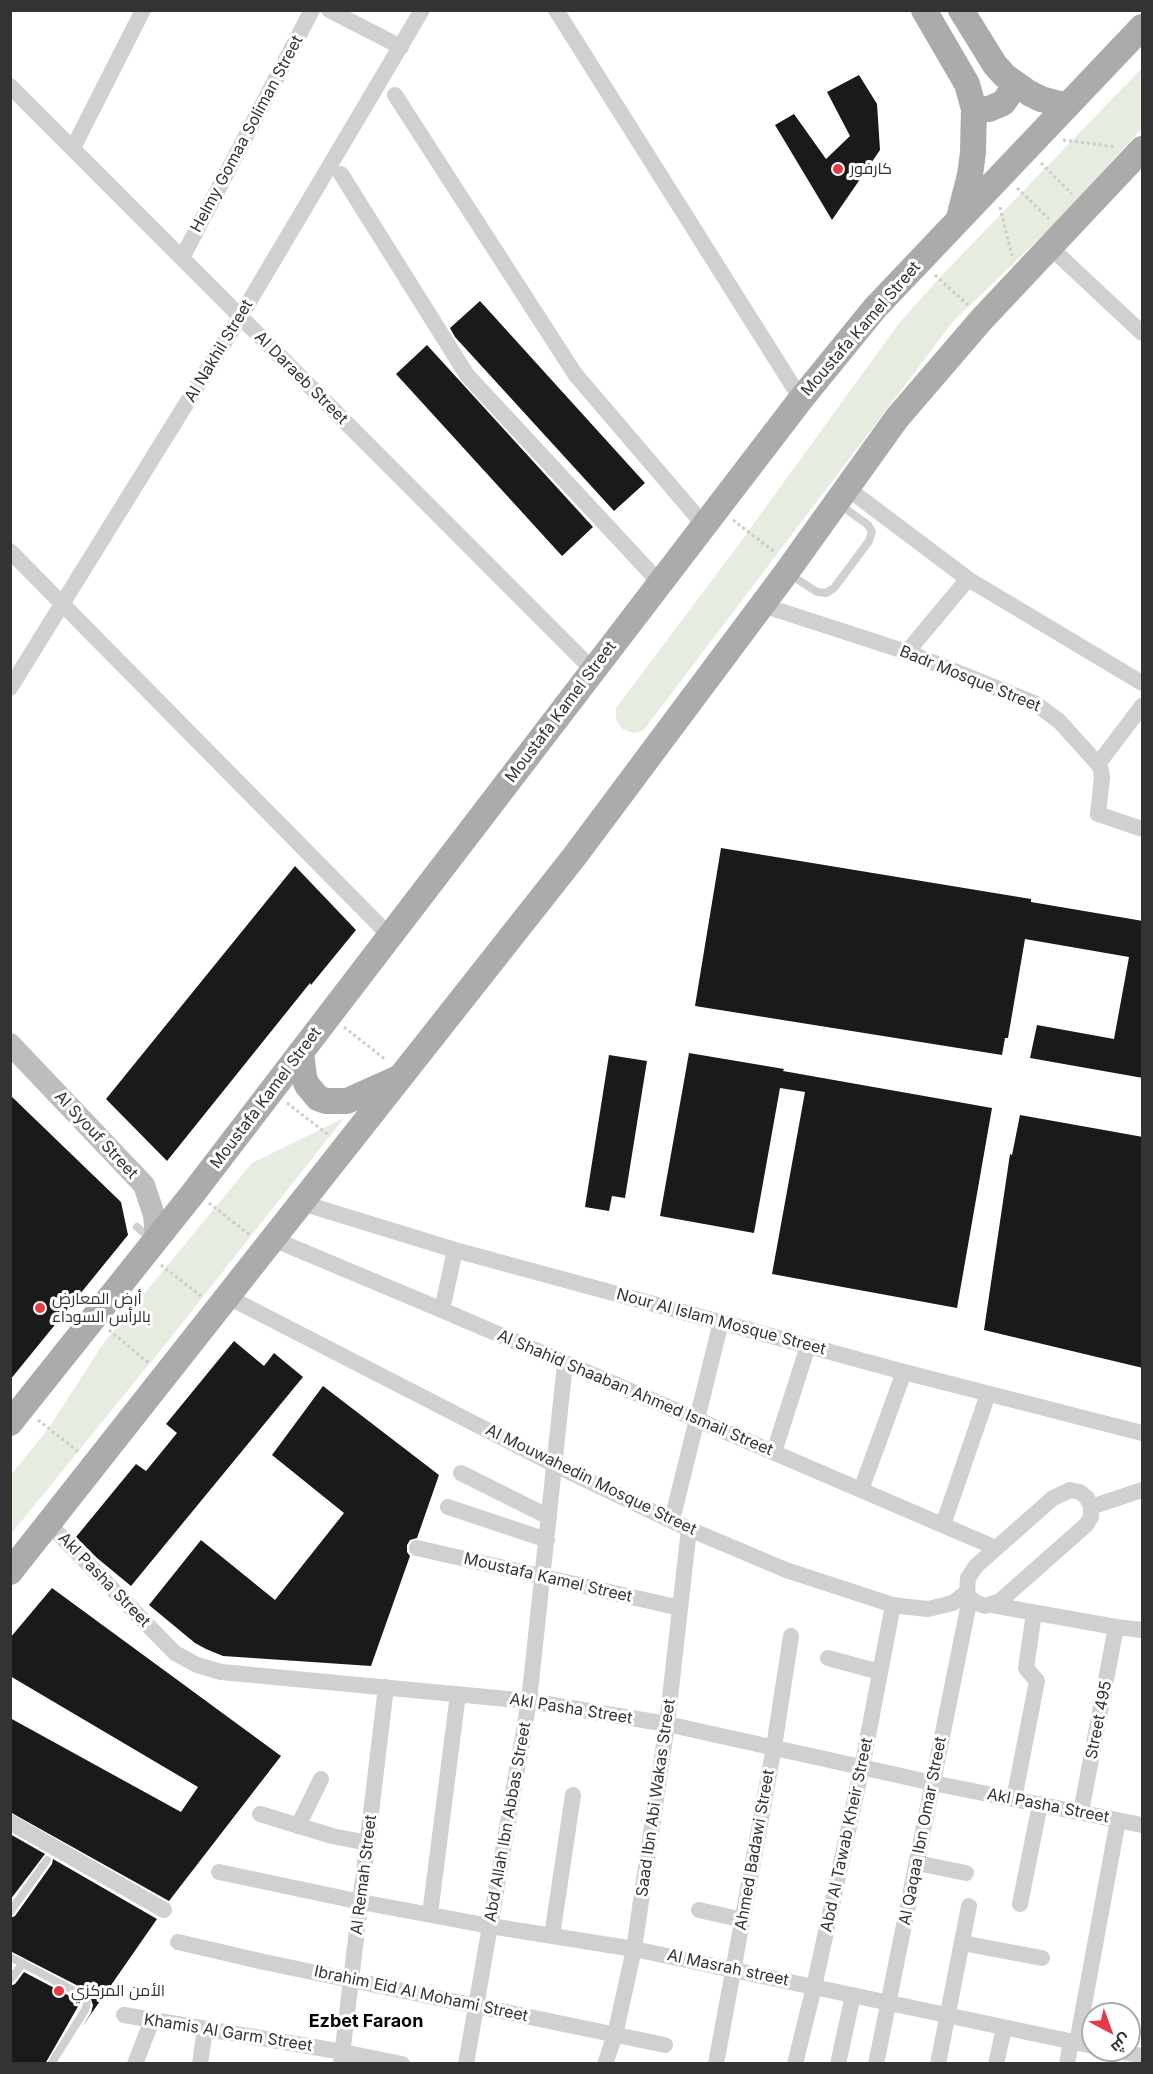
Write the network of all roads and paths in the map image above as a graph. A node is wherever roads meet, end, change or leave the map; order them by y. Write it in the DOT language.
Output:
graph roads {
  1 [pos="143,10"];
  2 [pos="312,10"];
  3 [pos="329,10"];
  4 [pos="422,10"];
  5 [pos="556,10"];
  6 [pos="924,10"];
  7 [pos="966,13"];
  8 [pos="1143,27"];
  9 [pos="401,46"];
  10 [pos="10,86"];
  11 [pos="1016,86"];
  12 [pos="395,95"];
  13 [pos="1067,106"];
  14 [pos="974,109"];
  15 [pos="1032,143"];
  16 [pos="73,148"];
  17 [pos="1142,150"];
  18 [pos="341,174"];
  19 [pos="998,178"];
  20 [pos="1086,208"];
  21 [pos="958,220"];
  22 [pos="1056,240"];
  23 [pos="182,258"];
  24 [pos="920,260"];
  25 [pos="1017,281"];
  26 [pos="240,317"];
  27 [pos="982,319"];
  28 [pos="1143,333"];
  29 [pos="801,399"];
  30 [pos="842,495"];
  31 [pos="710,516"];
  32 [pos="10,551"];
  33 [pos="789,569"];
  34 [pos="968,579"];
  35 [pos="660,583"];
  36 [pos="63,605"];
  37 [pos="762,605"];
  38 [pos="907,652"];
  39 [pos="593,670"];
  40 [pos="1143,683"];
  41 [pos="10,688"];
  42 [pos="1143,706"];
  43 [pos="1098,764"];
  44 [pos="1143,828"];
  45 [pos="390,936"];
  46 [pos="329,1016"];
  47 [pos="10,1044"];
  48 [pos="301,1052"];
  49 [pos="402,1076"];
  50 [pos="271,1091"];
  51 [pos="345,1148"];
  52 [pos="194,1192"];
  53 [pos="302,1203"];
  54 [pos="148,1240"];
  55 [pos="270,1244"];
  56 [pos="455,1250"];
  57 [pos="223,1303"];
  58 [pos="442,1310"];
  59 [pos="94,1318"];
  60 [pos="721,1322"];
  61 [pos="808,1346"];
  62 [pos="565,1364"];
  63 [pos="904,1372"];
  64 [pos="165,1377"];
  65 [pos="988,1394"];
  66 [pos="17,1416"];
  67 [pos="697,1419"];
  68 [pos="1143,1433"];
  69 [pos="774,1452"];
  70 [pos="96,1465"];
  71 [pos="555,1465"];
  72 [pos="461,1473"];
  73 [pos="861,1490"];
  74 [pos="1140,1494"];
  75 [pos="448,1507"];
  76 [pos="1091,1507"];
  77 [pos="549,1517"];
  78 [pos="672,1520"];
  79 [pos="50,1524"];
  80 [pos="943,1525"];
  81 [pos="689,1529"];
  82 [pos="547,1540"];
  83 [pos="417,1548"];
  84 [pos="996,1548"];
  85 [pos="10,1572"];
  86 [pos="543,1576"];
  87 [pos="969,1595"];
  88 [pos="893,1605"];
  89 [pos="992,1605"];
  90 [pos="680,1608"];
  91 [pos="1034,1613"];
  92 [pos="1116,1627"];
  93 [pos="1143,1630"];
  94 [pos="791,1636"];
  95 [pos="828,1658"];
  96 [pos="880,1671"];
  97 [pos="386,1687"];
  98 [pos="458,1694"];
  99 [pos="530,1701"];
  100 [pos="667,1725"];
  101 [pos="774,1748"];
  102 [pos="862,1767"];
  103 [pos="321,1779"];
  104 [pos="933,1783"];
  105 [pos="573,1795"];
  106 [pos="1014,1799"];
  107 [pos="1040,1804"];
  108 [pos="1081,1812"];
  109 [pos="260,1814"];
  110 [pos="1118,1820"];
  111 [pos="10,1822"];
  112 [pos="1143,1825"];
  113 [pos="298,1826"];
  114 [pos="368,1843"];
  115 [pos="47,1860"];
  116 [pos="917,1863"];
  117 [pos="219,1872"];
  118 [pos="966,1873"];
  119 [pos="361,1902"];
  120 [pos="1020,1904"];
  121 [pos="969,1906"];
  122 [pos="164,1910"];
  123 [pos="699,1910"];
  124 [pos="10,1912"];
  125 [pos="430,1914"];
  126 [pos="743,1920"];
  127 [pos="490,1926"];
  128 [pos="552,1936"];
  129 [pos="178,1942"];
  130 [pos="962,1943"];
  131 [pos="634,1949"];
  132 [pos="10,1957"];
  133 [pos="1042,1958"];
  134 [pos="23,1963"];
  135 [pos="734,1969"];
  136 [pos="10,1980"];
  137 [pos="351,1980"];
  138 [pos="814,1987"];
  139 [pos="853,1995"];
  140 [pos="890,2003"];
  141 [pos="477,2005"];
  142 [pos="124,2015"];
  143 [pos="948,2016"];
  144 [pos="152,2020"];
  145 [pos="1004,2028"];
  146 [pos="205,2029"];
  147 [pos="615,2035"];
  148 [pos="1080,2043"];
  149 [pos="665,2045"];
  150 [pos="342,2058"];
  151 [pos="51,2064"];
  152 [pos="135,2064"];
  153 [pos="200,2064"];
  154 [pos="402,2064"];
  155 [pos="466,2064"];
  156 [pos="605,2064"];
  157 [pos="716,2064"];
  158 [pos="795,2064"];
  159 [pos="838,2064"];
  160 [pos="876,2064"];
  161 [pos="939,2064"];
  162 [pos="996,2064"];
  163 [pos="1067,2064"];
  1 -- 16 [label="street"];
  2 -- 23 [label="street, Helmy Gomaa Soliman Street"];
  3 -- 9 [label="street"];
  4 -- 9 [label="street, Al Nakhil Street"];
  5 -- 29 [label="street"];
  6 -- 14 [label="main road"];
  7 -- 11 [label="main road"];
  8 -- 13 [label="main road, Moustafa Kamel Street"];
  9 -- 26 [label="street, Al Nakhil Street"];
  10 -- 16 [label="street, Al Daraeb Street"];
  11 -- 13 [label="main road"];
  11 -- 14 [label="main road"];
  12 -- 31 [label="street"];
  13 -- 15 [label="main road, Moustafa Kamel Street"];
  14 -- 21 [label="main road"];
  15 -- 17 [label="path"];
  15 -- 19 [label="main road, Moustafa Kamel Street"];
  15 -- 20 [label="path"];
  16 -- 23 [label="street, Al Daraeb Street"];
  17 -- 20 [label="main road"];
  18 -- 35 [label="street"];
  19 -- 21 [label="main road, Moustafa Kamel Street"];
  19 -- 22 [label="path"];
  19 -- 25 [label="path"];
  20 -- 22 [label="main road"];
  21 -- 24 [label="main road, Moustafa Kamel Street"];
  22 -- 25 [label="main road"];
  22 -- 28 [label="street"];
  23 -- 26 [label="street, Al Daraeb Street"];
  24 -- 27 [label="path"];
  24 -- 29 [label="main road, Moustafa Kamel Street"];
  25 -- 27 [label="main road"];
  26 -- 36 [label="street, Al Nakhil Street"];
  26 -- 39 [label="street, Al Daraeb Street"];
  27 -- 30 [label="main road"];
  29 -- 31 [label="main road, Moustafa Kamel Street"];
  30 -- 33 [label="main road"];
  30 -- 33 [label="lane"];
  30 -- 34 [label="street"];
  31 -- 33 [label="path"];
  31 -- 35 [label="main road, Moustafa Kamel Street"];
  32 -- 36 [label="street"];
  33 -- 37 [label="main road"];
  34 -- 38 [label="street"];
  34 -- 40 [label="street"];
  35 -- 39 [label="main road, Moustafa Kamel Street"];
  36 -- 41 [label="street, Al Nakhil Street"];
  36 -- 45 [label="street"];
  37 -- 38 [label="street, Badr Mosque Street"];
  37 -- 49 [label="main road"];
  38 -- 43 [label="street, Badr Mosque Street"];
  39 -- 45 [label="main road, Moustafa Kamel Street"];
  42 -- 43 [label="street"];
  43 -- 44 [label="street"];
  45 -- 46 [label="main road, Moustafa Kamel Street"];
  46 -- 48 [label="main road, Moustafa Kamel Street"];
  46 -- 49 [label="path"];
  47 -- 54 [label="main road, Al Syouf Street"];
  48 -- 49 [label="main road"];
  48 -- 50 [label="main road, Moustafa Kamel Street"];
  49 -- 51 [label="main road"];
  50 -- 51 [label="path"];
  50 -- 52 [label="main road, Moustafa Kamel Street"];
  51 -- 53 [label="main road"];
  52 -- 54 [label="main road, Moustafa Kamel Street"];
  52 -- 55 [label="path"];
  53 -- 55 [label="main road"];
  53 -- 56 [label="street, Nour Al Islam Mosque Street"];
  54 -- 57 [label="path"];
  54 -- 59 [label="main road, Moustafa Kamel Street"];
  55 -- 57 [label="main road"];
  55 -- 58 [label="street, Al Shahid Shaaban Ahmed Ismail Street"];
  56 -- 58 [label="street"];
  56 -- 60 [label="street, Nour Al Islam Mosque Street"];
  57 -- 64 [label="main road"];
  57 -- 71 [label="street, Al Mouwahedin Mosque Street"];
  58 -- 62 [label="street, Al Shahid Shaaban Ahmed Ismail Street"];
  59 -- 64 [label="path"];
  59 -- 66 [label="main road, Moustafa Kamel Street"];
  60 -- 61 [label="street, Nour Al Islam Mosque Street"];
  60 -- 67 [label="street"];
  61 -- 63 [label="street, Nour Al Islam Mosque Street"];
  61 -- 69 [label="street"];
  62 -- 67 [label="street, Al Shahid Shaaban Ahmed Ismail Street"];
  62 -- 71 [label="street, Abd Allah Ibn Abbas Street"];
  63 -- 65 [label="street, Nour Al Islam Mosque Street"];
  63 -- 73 [label="street"];
  64 -- 70 [label="main road"];
  65 -- 68 [label="street, Nour Al Islam Mosque Street"];
  65 -- 80 [label="street"];
  66 -- 70 [label="path"];
  67 -- 69 [label="street, Al Shahid Shaaban Ahmed Ismail Street"];
  67 -- 78 [label="street"];
  69 -- 73 [label="street, Al Shahid Shaaban Ahmed Ismail Street"];
  70 -- 79 [label="main road"];
  71 -- 77 [label="street, Abd Allah Ibn Abbas Street"];
  71 -- 78 [label="street, Al Mouwahedin Mosque Street"];
  72 -- 77 [label="street"];
  73 -- 80 [label="street, Al Shahid Shaaban Ahmed Ismail Street"];
  74 -- 76 [label="street"];
  75 -- 82 [label="street"];
  76 -- 84 [label="street, Al Qaqaa Ibn Omar Street"];
  76 -- 89 [label="street"];
  77 -- 82 [label="street, Abd Allah Ibn Abbas Street"];
  78 -- 81 [label="street, Al Mouwahedin Mosque Street"];
  79 -- 85 [label="main road"];
  79 -- 97 [label="street, Akl Pasha Street"];
  80 -- 84 [label="street, Al Shahid Shaaban Ahmed Ismail Street"];
  81 -- 88 [label="street, Al Mouwahedin Mosque Street"];
  81 -- 90 [label="street, Saad Ibn Abi Wakas Street"];
  82 -- 86 [label="street, Abd Allah Ibn Abbas Street"];
  83 -- 86 [label="street, Moustafa Kamel Street"];
  84 -- 87 [label="street, Al Qaqaa Ibn Omar Street"];
  86 -- 90 [label="street, Moustafa Kamel Street"];
  86 -- 99 [label="street, Abd Allah Ibn Abbas Street"];
  87 -- 88 [label="street, Al Mouwahedin Mosque Street"];
  87 -- 89 [label="street"];
  87 -- 104 [label="street, Al Qaqaa Ibn Omar Street"];
  88 -- 96 [label="street, Abd Al Tawab Kheir Street"];
  89 -- 91 [label="street"];
  90 -- 100 [label="street, Saad Ibn Abi Wakas Street"];
  91 -- 92 [label="street"];
  91 -- 106 [label="street"];
  92 -- 93 [label="street"];
  92 -- 108 [label="street, Street 495"];
  94 -- 101 [label="street, Ahmed Badawi Street"];
  95 -- 96 [label="street"];
  96 -- 102 [label="street, Abd Al Tawab Kheir Street"];
  97 -- 98 [label="street, Akl Pasha Street"];
  97 -- 114 [label="street, Al Remah Street"];
  98 -- 99 [label="street, Akl Pasha Street"];
  98 -- 125 [label="street"];
  99 -- 100 [label="street, Akl Pasha Street"];
  99 -- 127 [label="street, Abd Allah Ibn Abbas Street"];
  100 -- 101 [label="street, Akl Pasha Street"];
  100 -- 131 [label="street, Saad Ibn Abi Wakas Street"];
  101 -- 102 [label="street, Akl Pasha Street"];
  101 -- 126 [label="street, Ahmed Badawi Street"];
  102 -- 104 [label="street, Akl Pasha Street"];
  102 -- 138 [label="street, Abd Al Tawab Kheir Street"];
  103 -- 113 [label="street"];
  104 -- 106 [label="street, Akl Pasha Street"];
  104 -- 116 [label="street, Al Qaqaa Ibn Omar Street"];
  105 -- 128 [label="street"];
  106 -- 107 [label="street, Akl Pasha Street"];
  107 -- 108 [label="street, Akl Pasha Street"];
  107 -- 120 [label="street"];
  108 -- 110 [label="street, Akl Pasha Street"];
  109 -- 113 [label="street"];
  110 -- 112 [label="street, Akl Pasha Street"];
  110 -- 148 [label="street"];
  111 -- 122 [label="street"];
  113 -- 114 [label="street"];
  114 -- 119 [label="street, Al Remah Street"];
  115 -- 124 [label="lane"];
  116 -- 118 [label="street"];
  116 -- 140 [label="street, Al Qaqaa Ibn Omar Street"];
  117 -- 119 [label="street, Al Masrah street"];
  119 -- 125 [label="street, Al Masrah street"];
  119 -- 137 [label="street, Al Remah Street"];
  121 -- 130 [label="street"];
  123 -- 126 [label="street"];
  125 -- 127 [label="street, Al Masrah street"];
  126 -- 135 [label="street, Ahmed Badawi Street"];
  127 -- 128 [label="street, Al Masrah street"];
  127 -- 141 [label="street, Abd Allah Ibn Abbas Street"];
  128 -- 131 [label="street, Al Masrah street"];
  129 -- 137 [label="street, Ibrahim Eid Al Mohami Street"];
  130 -- 133 [label="street"];
  130 -- 143 [label="street"];
  131 -- 135 [label="street, Al Masrah street"];
  131 -- 147 [label="street, Saad Ibn Abi Wakas Street"];
  132 -- 134 [label="lane"];
  134 -- 136 [label="lane"];
  134 -- 151 [label="lane"];
  135 -- 138 [label="street, Al Masrah street"];
  135 -- 157 [label="street, Ahmed Badawi Street"];
  137 -- 141 [label="street, Ibrahim Eid Al Mohami Street"];
  137 -- 150 [label="street, Al Remah Street"];
  138 -- 139 [label="street, Al Masrah street"];
  138 -- 158 [label="street, Abd Al Tawab Kheir Street"];
  139 -- 140 [label="street, Al Masrah street"];
  139 -- 159 [label="street"];
  140 -- 143 [label="street, Al Masrah street"];
  140 -- 160 [label="street, Al Qaqaa Ibn Omar Street"];
  141 -- 147 [label="street, Ibrahim Eid Al Mohami Street"];
  141 -- 155 [label="street, Abd Allah Ibn Abbas Street"];
  142 -- 144 [label="street, Khamis Al Garm Street"];
  143 -- 145 [label="street, Al Masrah street"];
  143 -- 161 [label="street"];
  144 -- 146 [label="street, Khamis Al Garm Street"];
  144 -- 152 [label="street"];
  145 -- 148 [label="street, Al Masrah street"];
  145 -- 162 [label="street"];
  146 -- 150 [label="street, Khamis Al Garm Street"];
  146 -- 153 [label="street"];
  147 -- 149 [label="street, Ibrahim Eid Al Mohami Street"];
  147 -- 156 [label="street, Saad Ibn Abi Wakas Street"];
  148 -- 163 [label="street"];
  150 -- 154 [label="street, Khamis Al Garm Street"];
}
